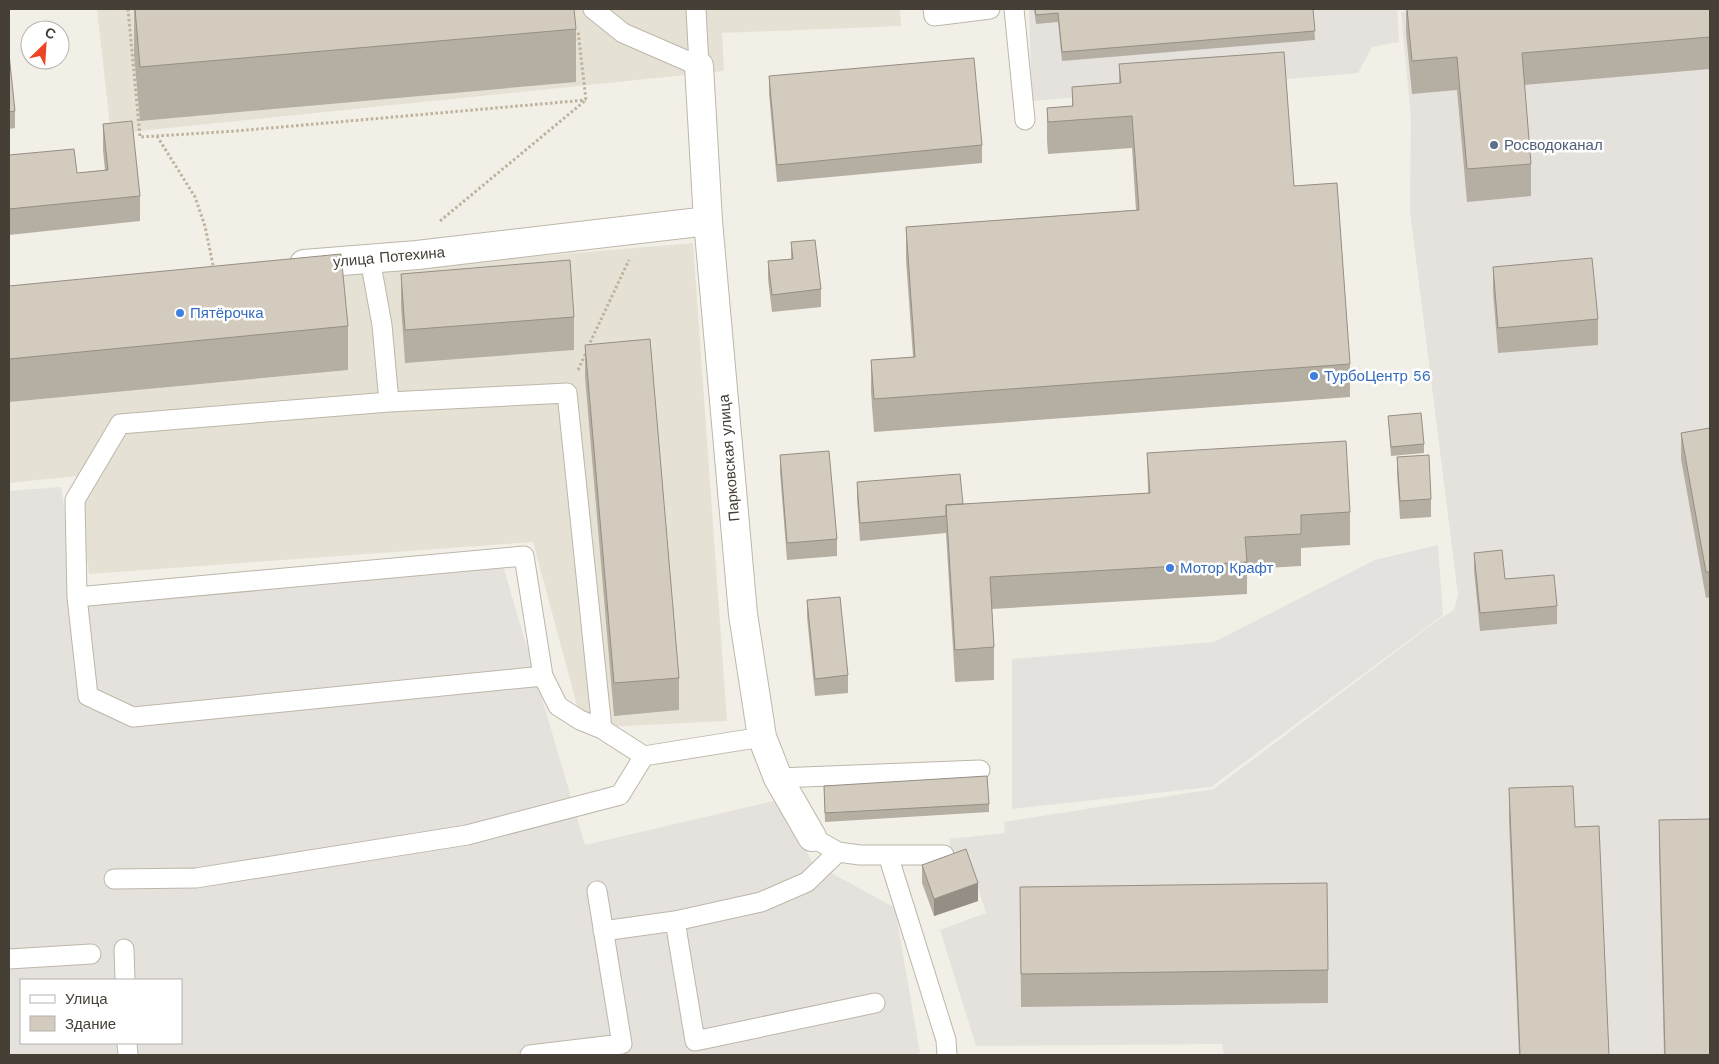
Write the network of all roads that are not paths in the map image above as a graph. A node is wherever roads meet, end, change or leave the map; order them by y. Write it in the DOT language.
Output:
graph roads {
  1 [pos="593,9"];
  2 [pos="696,9"];
  3 [pos="933,9"];
  4 [pos="990,9"];
  5 [pos="1014,9"];
  6 [pos="699,66"];
  7 [pos="1025,120"];
  8 [pos="708,221"];
  9 [pos="370,259"];
  10 [pos="283,266"];
  11 [pos="389,402"];
  12 [pos="77,597"];
  13 [pos="543,676"];
  14 [pos="602,730"];
  15 [pos="762,737"];
  16 [pos="644,756"];
  17 [pos="980,770"];
  18 [pos="778,778"];
  19 [pos="812,837"];
  20 [pos="838,852"];
  21 [pos="888,855"];
  22 [pos="944,855"];
  23 [pos="114,879"];
  24 [pos="597,891"];
  25 [pos="675,921"];
  26 [pos="604,931"];
  27 [pos="124,949"];
  28 [pos="91,954"];
  29 [pos="9,959"];
  30 [pos="125,979"];
  31 [pos="875,1003"];
  32 [pos="697,1048"];
  33 [pos="530,1055"];
  34 [pos="947,1055"];
  1 -- 6 [label="lane"];
  2 -- 6 [label="lane"];
  3 -- 4 [label="lane"];
  5 -- 7 [label="lane"];
  6 -- 8 [label="street, Парковская улица"];
  8 -- 9 [label="street, улица Потехина"];
  8 -- 15 [label="street, Парковская улица"];
  9 -- 10 [label="street, улица Потехина"];
  9 -- 11 [label="lane"];
  11 -- 12 [label="lane"];
  11 -- 14 [label="lane"];
  12 -- 13 [label="lane"];
  12 -- 13 [label="lane"];
  13 -- 14 [label="lane"];
  14 -- 16 [label="lane"];
  15 -- 16 [label="lane"];
  15 -- 18 [label="street, Парковская улица"];
  16 -- 23 [label="lane"];
  17 -- 18 [label="lane"];
  18 -- 19 [label="street, Парковская улица"];
  19 -- 20 [label="lane"];
  20 -- 21 [label="lane"];
  20 -- 25 [label="lane"];
  21 -- 22 [label="lane"];
  21 -- 34 [label="lane"];
  24 -- 26 [label="lane"];
  25 -- 26 [label="lane"];
  25 -- 32 [label="lane"];
  26 -- 33 [label="lane"];
  27 -- 30 [label="lane"];
  28 -- 29 [label="lane"];
  31 -- 32 [label="lane"];
}
